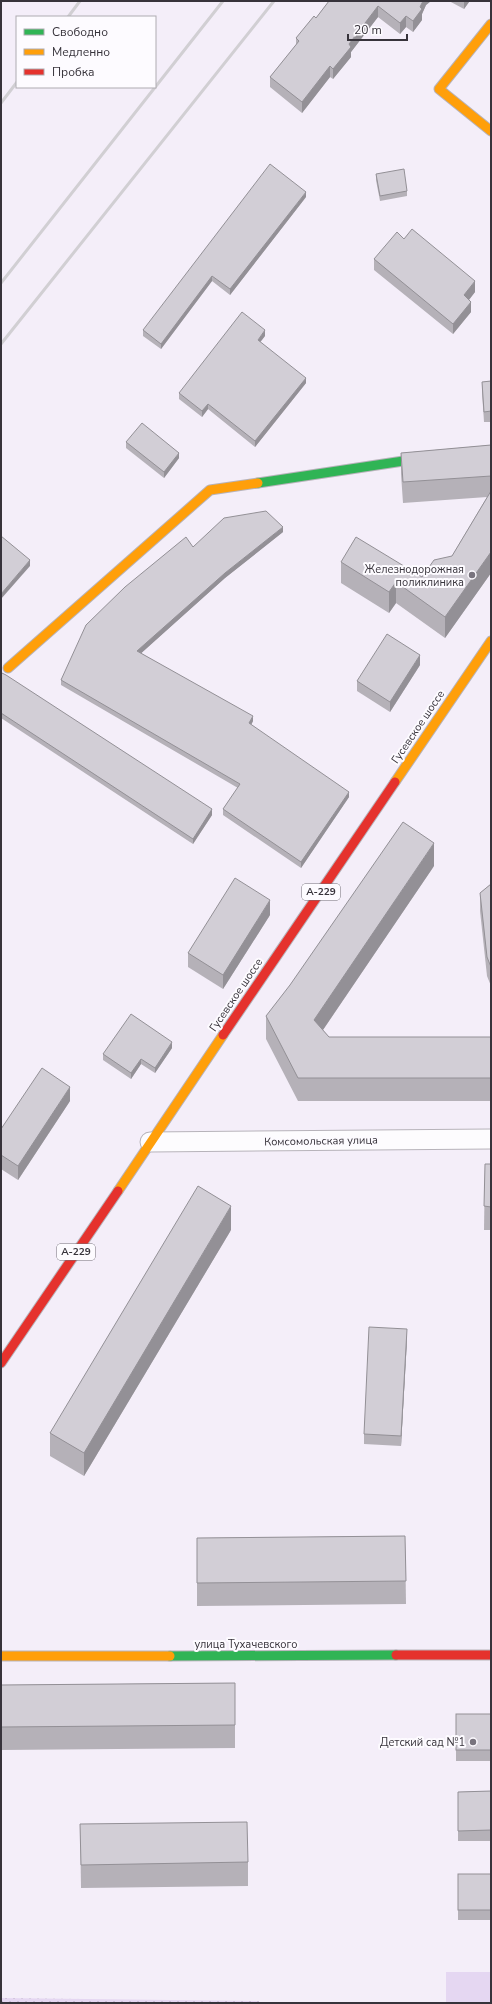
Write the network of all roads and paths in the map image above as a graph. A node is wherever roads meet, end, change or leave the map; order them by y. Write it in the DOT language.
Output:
graph roads {
  1 [pos="491,24"];
  2 [pos="491,131"];
  3 [pos="491,453"];
  4 [pos="491,641"];
  5 [pos="8,668"];
  6 [pos="491,1139"];
  7 [pos="150,1142"];
  8 [pos="1,1363"];
  9 [pos="491,1655"];
  10 [pos="1,1656"];
  1 -- 2 [label="main road"];
  3 -- 5 [label="main road"];
  4 -- 7 [label="main road, Гусевское шоссе / А-229"];
  6 -- 7 [label="street, Комсомольская улица"];
  7 -- 8 [label="main road, Гусевское шоссе / А-229"];
  9 -- 10 [label="main road, улица Тухачевского"];
}
